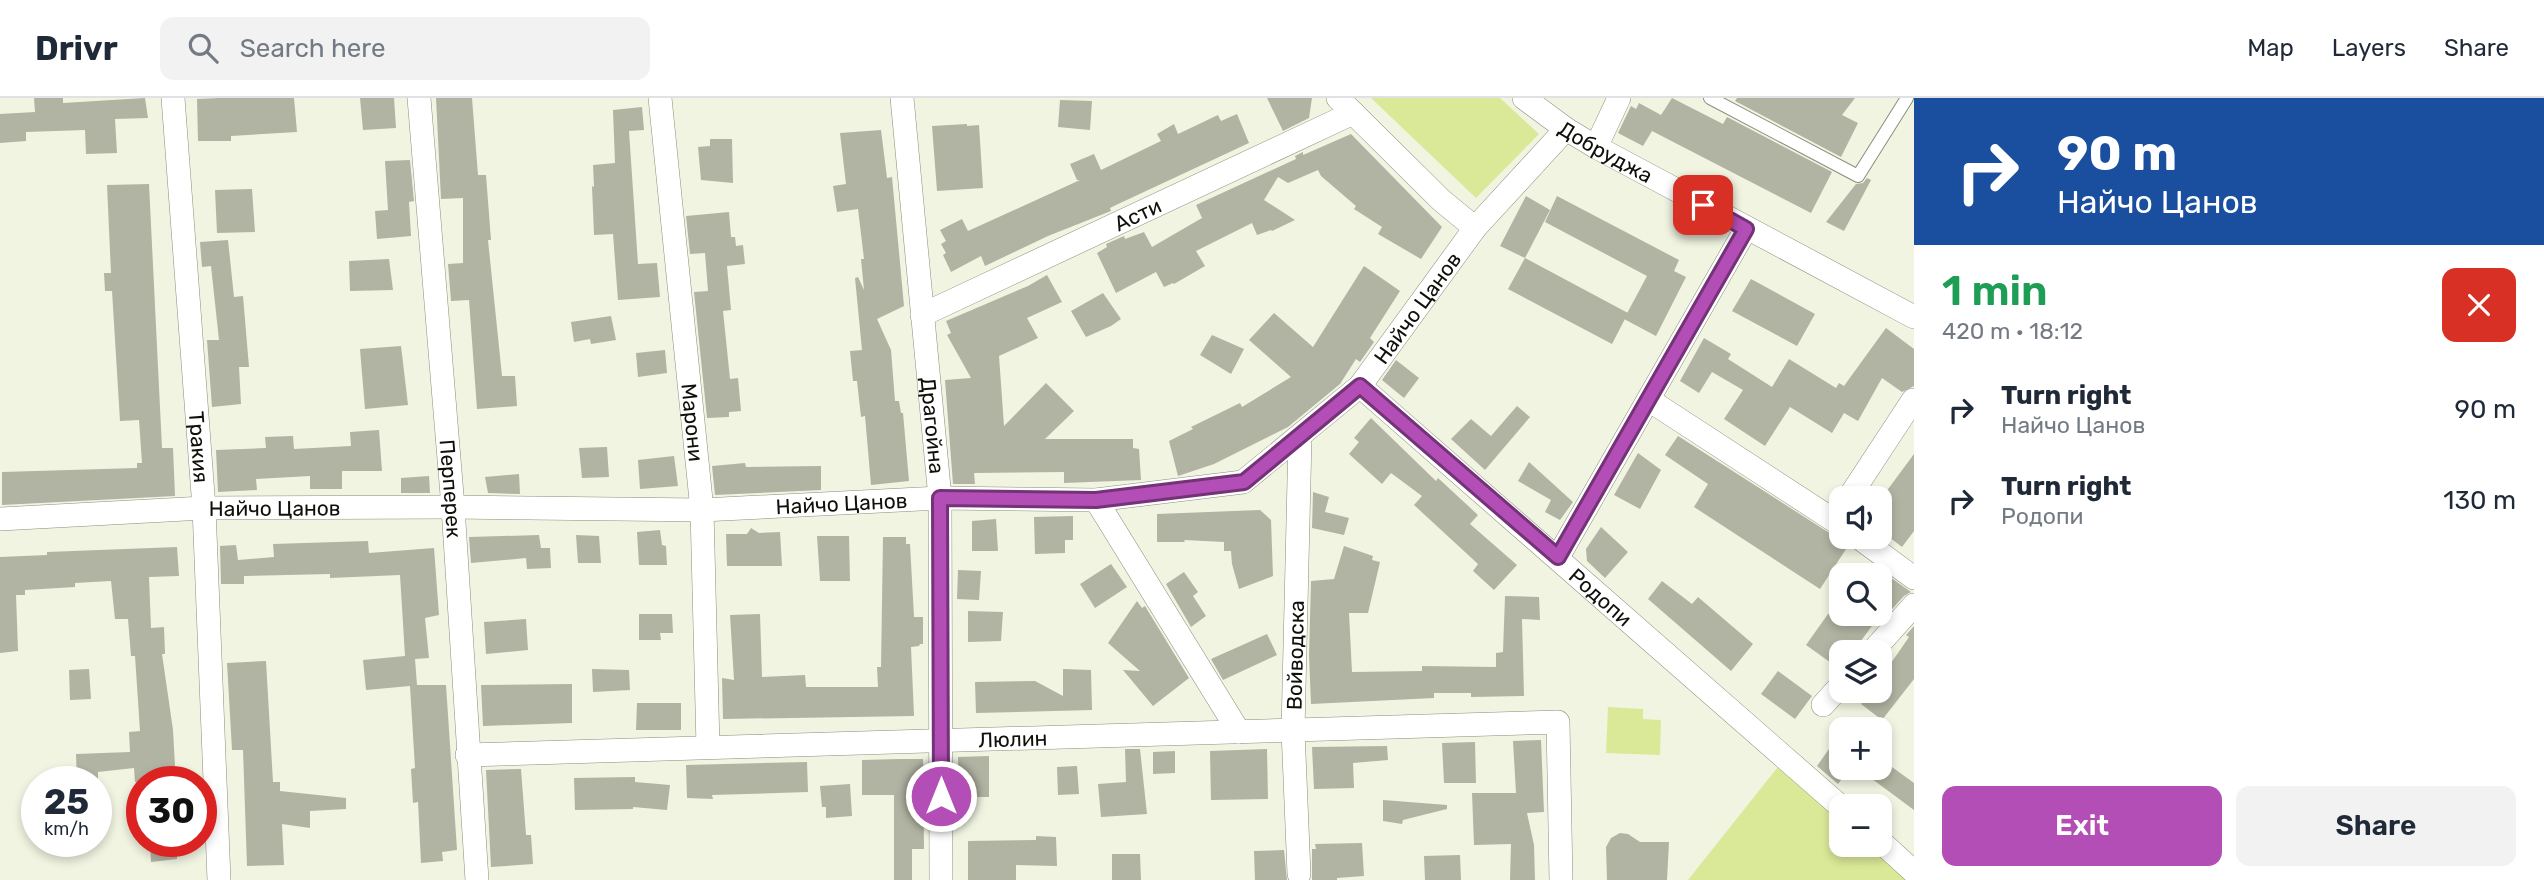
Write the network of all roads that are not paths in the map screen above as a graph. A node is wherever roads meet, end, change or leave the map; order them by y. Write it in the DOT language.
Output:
graph roads {
  1 [pos="173,98"];
  2 [pos="419,98"];
  3 [pos="660,98"];
  4 [pos="902,98"];
  5 [pos="1524,98"];
  6 [pos="1710,98"];
  7 [pos="1907,98"];
  8 [pos="1617,101"];
  9 [pos="1345,105"];
  10 [pos="1566,129"];
  11 [pos="1596,147"];
  12 [pos="1475,228"];
  13 [pos="1746,229"];
  14 [pos="922,315"];
  15 [pos="1914,317"];
  16 [pos="1360,386"];
  17 [pos="1649,400"];
  18 [pos="1913,400"];
  19 [pos="1300,438"];
  20 [pos="1857,486"];
  21 [pos="940,498"];
  22 [pos="1096,500"];
  23 [pos="453,507"];
  24 [pos="204,508"];
  25 [pos="702,510"];
  26 [pos="1829,512"];
  27 [pos="0,519"];
  28 [pos="1874,549"];
  29 [pos="1558,557"];
  30 [pos="1914,578"];
  31 [pos="1914,605"];
  32 [pos="1883,640"];
  33 [pos="1829,698"];
  34 [pos="1823,705"];
  35 [pos="1293,730"];
  36 [pos="1239,732"];
  37 [pos="941,741"];
  38 [pos="708,747"];
  39 [pos="467,755"];
  40 [pos="1829,796"];
  41 [pos="1892,852"];
  42 [pos="1914,872"];
  43 [pos="1299,874"];
  44 [pos="219,880"];
  45 [pos="477,880"];
  46 [pos="941,880"];
  47 [pos="1561,880"];
  1 -- 24 [label="street, Тракия"];
  2 -- 23 [label="street, Перперек"];
  3 -- 25 [label="street, Марони"];
  4 -- 14 [label="street, Драгойна"];
  5 -- 10 [label="street, Добруджа"];
  6 -- 7 [label="lane"];
  8 -- 11 [label="street"];
  9 -- 12 [label="street"];
  9 -- 14 [label="street, Асти"];
  10 -- 11 [label="street, Добруджа"];
  10 -- 12 [label="street, Найчо Цанов"];
  11 -- 13 [label="street, Добруджа"];
  12 -- 16 [label="street, Найчо Цанов"];
  13 -- 15 [label="street, Добруджа"];
  13 -- 17 [label="street"];
  14 -- 21 [label="street, Драгойна"];
  16 -- 19 [label="street, Найчо Цанов"];
  16 -- 29 [label="street, Родопи"];
  17 -- 26 [label="street"];
  17 -- 29 [label="street"];
  18 -- 20 [label="street"];
  19 -- 22 [label="street, Найчо Цанов"];
  19 -- 35 [label="street, Войводска"];
  21 -- 22 [label="street, Найчо Цанов"];
  21 -- 25 [label="street, Найчо Цанов"];
  21 -- 37 [label="street, Драгойна"];
  22 -- 36 [label="street"];
  23 -- 24 [label="street, Найчо Цанов"];
  23 -- 25 [label="street, Найчо Цанов"];
  23 -- 39 [label="street, Перперек"];
  24 -- 27 [label="street, Найчо Цанов"];
  24 -- 44 [label="street, Тракия"];
  25 -- 38 [label="street, Марони"];
  28 -- 30 [label="street"];
  29 -- 40 [label="street, Родопи"];
  31 -- 32 [label="street"];
  33 -- 34 [label="street"];
  35 -- 36 [label="street, Люлин"];
  35 -- 43 [label="street, Войводска"];
  35 -- 47 [label="street, Люлин"];
  36 -- 37 [label="street, Люлин"];
  37 -- 38 [label="street, Люлин"];
  37 -- 46 [label="street, Драгойна"];
  38 -- 39 [label="street, Люлин"];
  39 -- 45 [label="street, Перперек"];
  41 -- 42 [label="street"];
}
